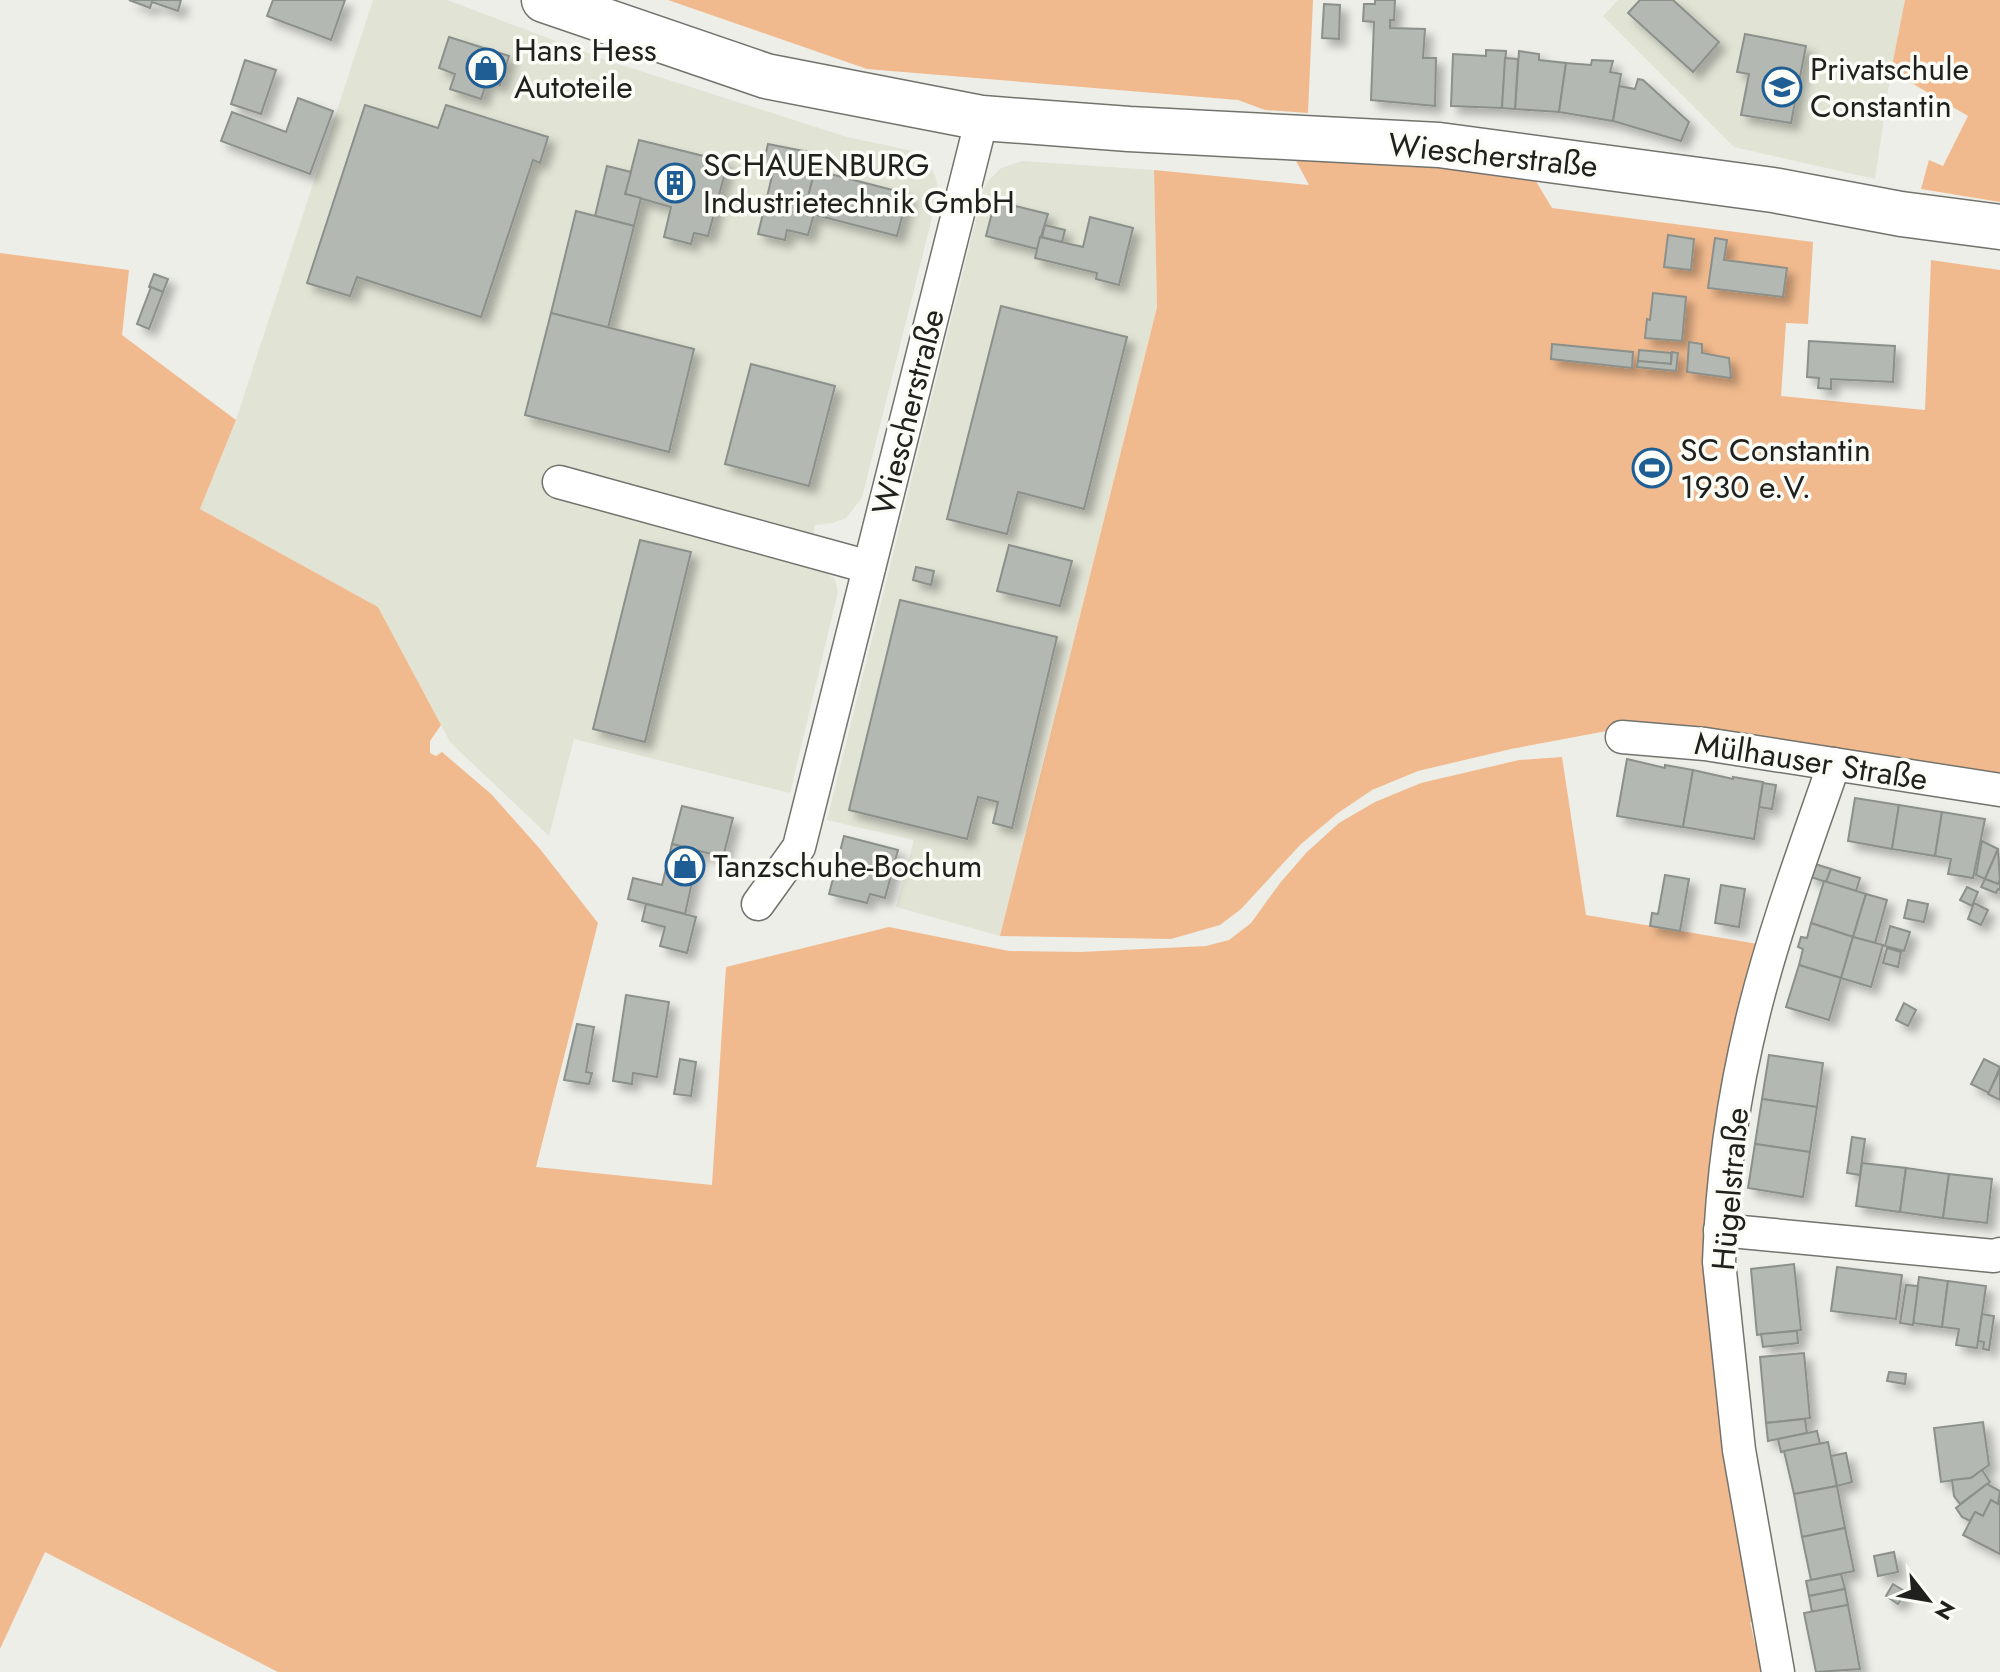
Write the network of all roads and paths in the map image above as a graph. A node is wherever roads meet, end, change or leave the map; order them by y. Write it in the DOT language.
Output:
graph roads {
  1 [pos="544,0"];
  2 [pos="982,118"];
  3 [pos="2000,227"];
  4 [pos="559,482"];
  5 [pos="869,567"];
  6 [pos="1622,737"];
  7 [pos="1834,764"];
  8 [pos="2000,790"];
  9 [pos="758,904"];
  10 [pos="1720,1230"];
  11 [pos="2000,1254"];
  12 [pos="1778,1672"];
  1 -- 2 [label="main road, Wiescherstraße"];
  2 -- 3 [label="main road, Wiescherstraße"];
  2 -- 5 [label="street, Wiescherstraße"];
  4 -- 5 [label="street"];
  5 -- 9 [label="street, Wiescherstraße"];
  6 -- 7 [label="street, Mülhauser Straße"];
  7 -- 8 [label="street, Mülhauser Straße"];
  7 -- 10 [label="street, Hügelstraße"];
  10 -- 11 [label="street"];
  10 -- 12 [label="street, Hügelstraße"];
}
